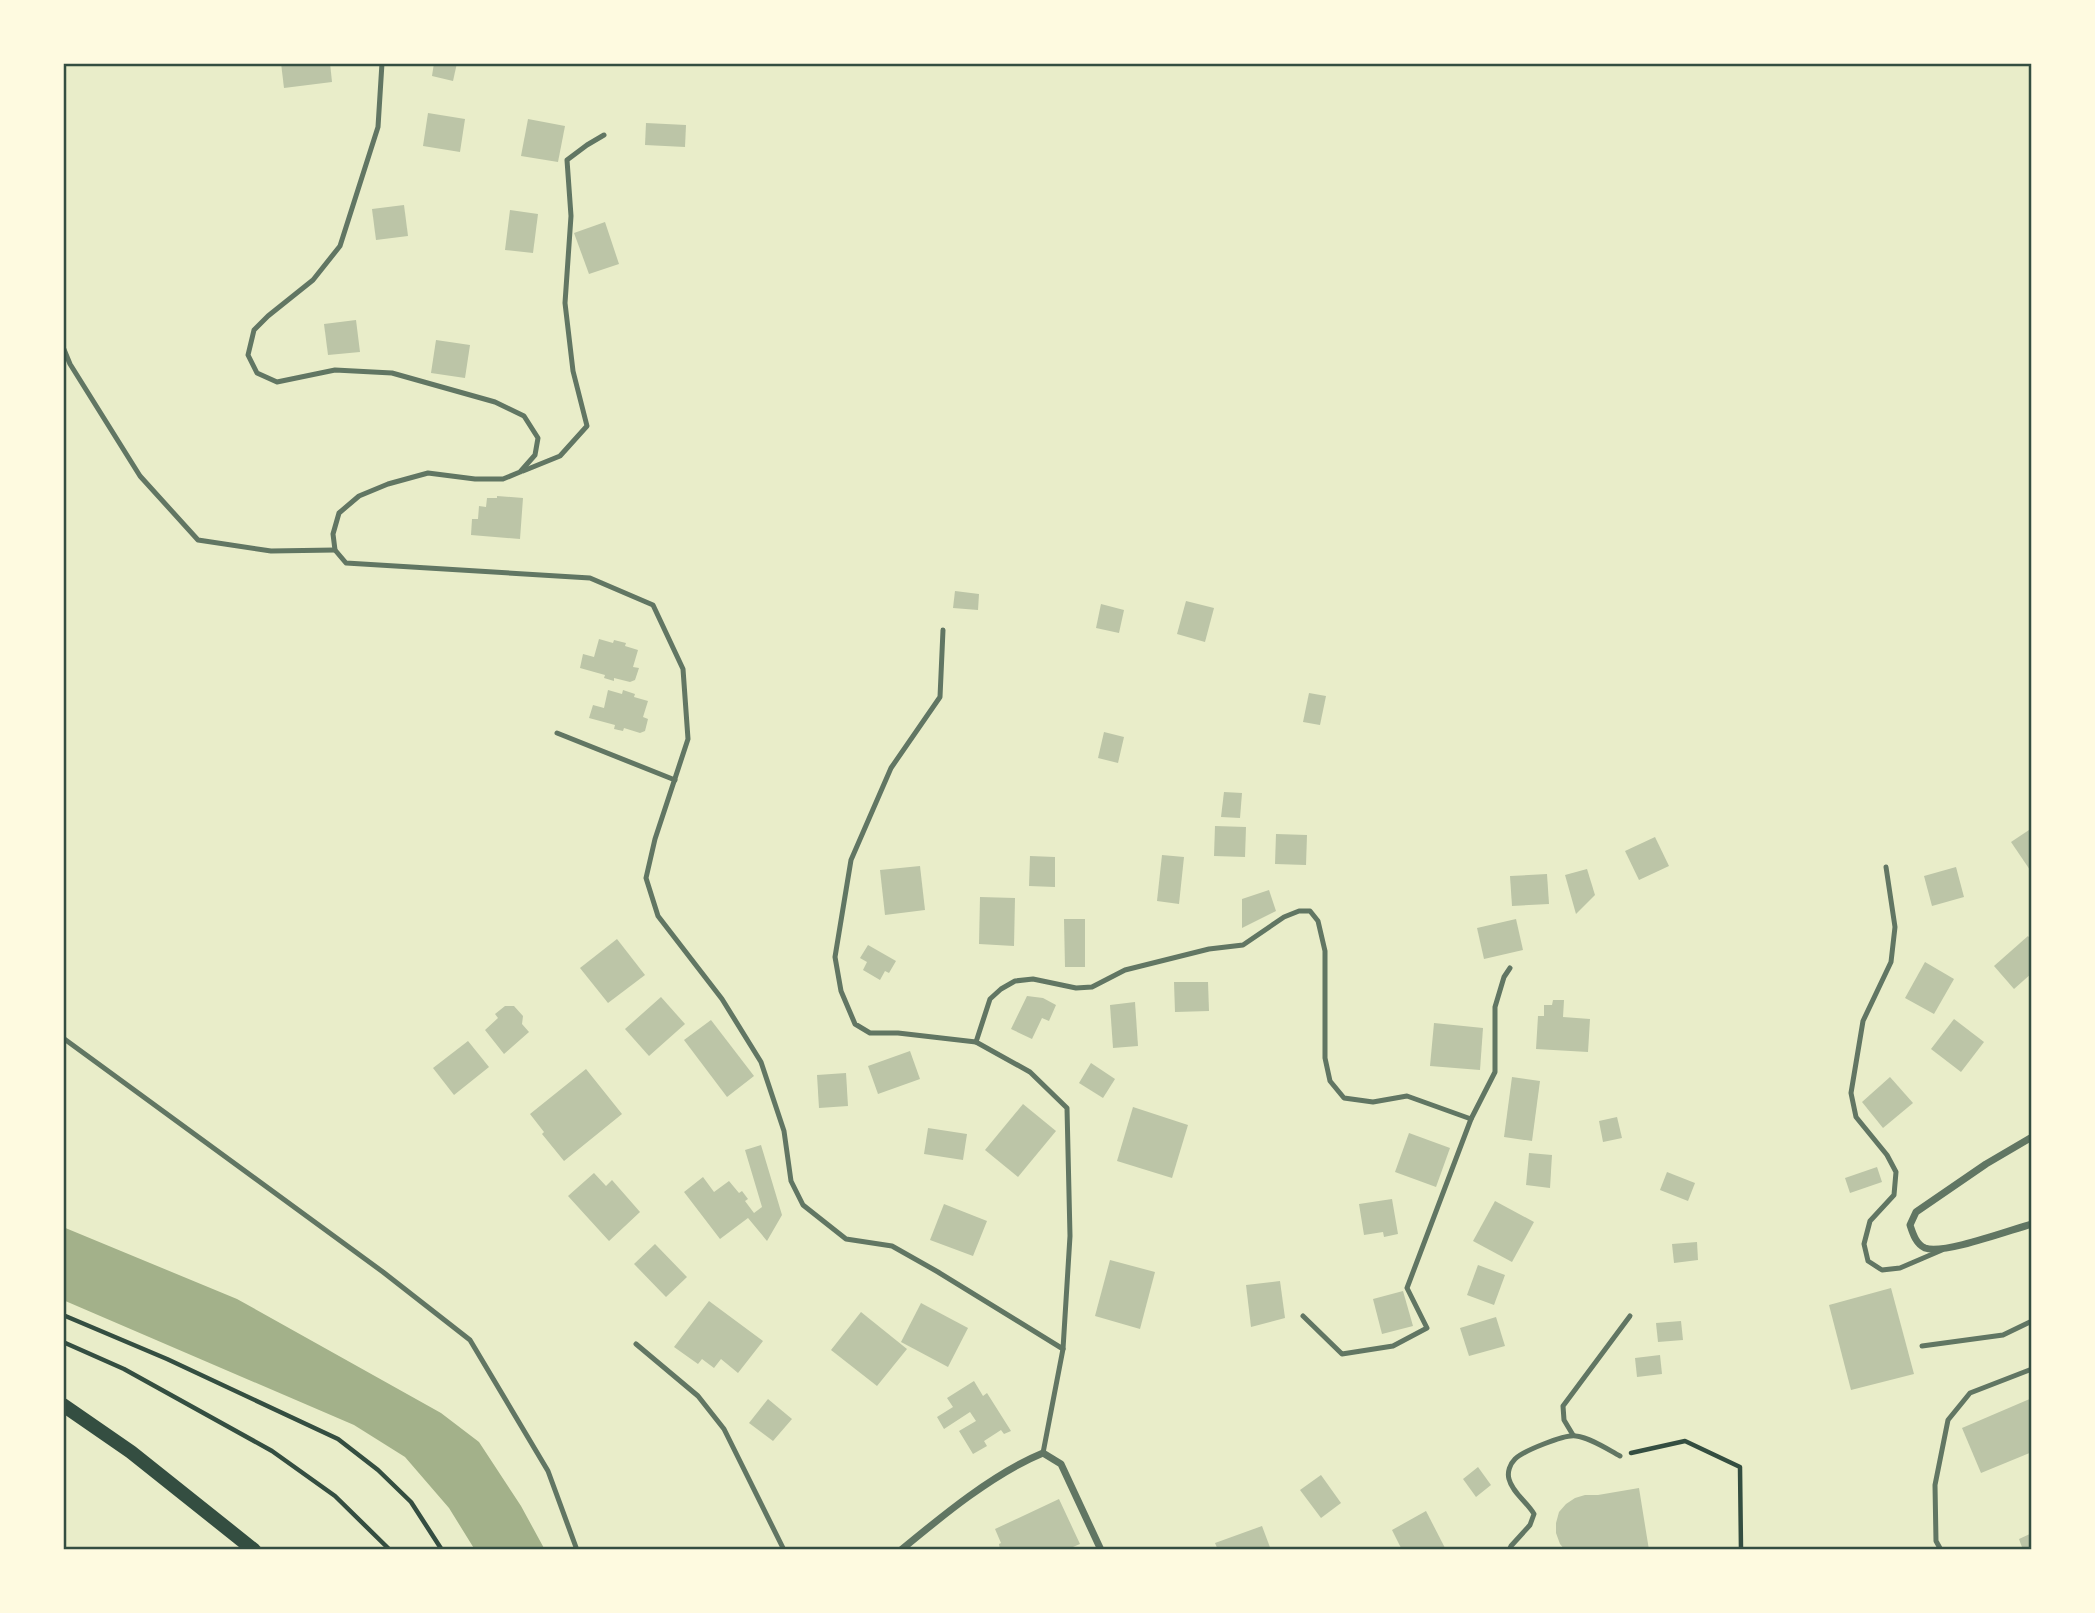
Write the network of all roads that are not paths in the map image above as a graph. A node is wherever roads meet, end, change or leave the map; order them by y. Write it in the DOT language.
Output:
graph roads {
  1 [pos="382,63"];
  2 [pos="604,135"];
  3 [pos="63,347"];
  4 [pos="520,472"];
  5 [pos="335,550"];
  6 [pos="943,630"];
  7 [pos="557,733"];
  8 [pos="675,780"];
  9 [pos="1886,867"];
  10 [pos="1510,968"];
  11 [pos="63,1038"];
  12 [pos="976,1042"];
  13 [pos="1471,1119"];
  14 [pos="2032,1137"];
  15 [pos="2032,1224"];
  16 [pos="1945,1249"];
  17 [pos="1630,1316"];
  18 [pos="1303,1317"];
  19 [pos="2032,1321"];
  20 [pos="636,1344"];
  21 [pos="1922,1346"];
  22 [pos="1063,1349"];
  23 [pos="2032,1369"];
  24 [pos="63,1405"];
  25 [pos="1573,1435"];
  26 [pos="1042,1452"];
  27 [pos="1620,1456"];
  28 [pos="254,1550"];
  29 [pos="578,1550"];
  30 [pos="784,1550"];
  31 [pos="901,1550"];
  32 [pos="1101,1550"];
  33 [pos="1510,1550"];
  34 [pos="1941,1550"];
  1 -- 4 [label="lane"];
  2 -- 4 [label="lane"];
  3 -- 5 [label="lane"];
  4 -- 5 [label="lane"];
  5 -- 8 [label="lane"];
  6 -- 12 [label="lane"];
  7 -- 8 [label="lane"];
  8 -- 22 [label="lane"];
  9 -- 16 [label="lane"];
  10 -- 13 [label="lane"];
  11 -- 29 [label="lane"];
  12 -- 13 [label="lane"];
  12 -- 22 [label="lane"];
  13 -- 18 [label="lane"];
  14 -- 16 [label="street"];
  15 -- 16 [label="street"];
  17 -- 25 [label="lane"];
  19 -- 21 [label="lane"];
  20 -- 30 [label="lane"];
  22 -- 26 [label="lane"];
  23 -- 34 [label="lane"];
  24 -- 28 [label="main road"];
  25 -- 27 [label="lane"];
  25 -- 33 [label="lane"];
  26 -- 31 [label="street"];
  26 -- 32 [label="street"];
}
